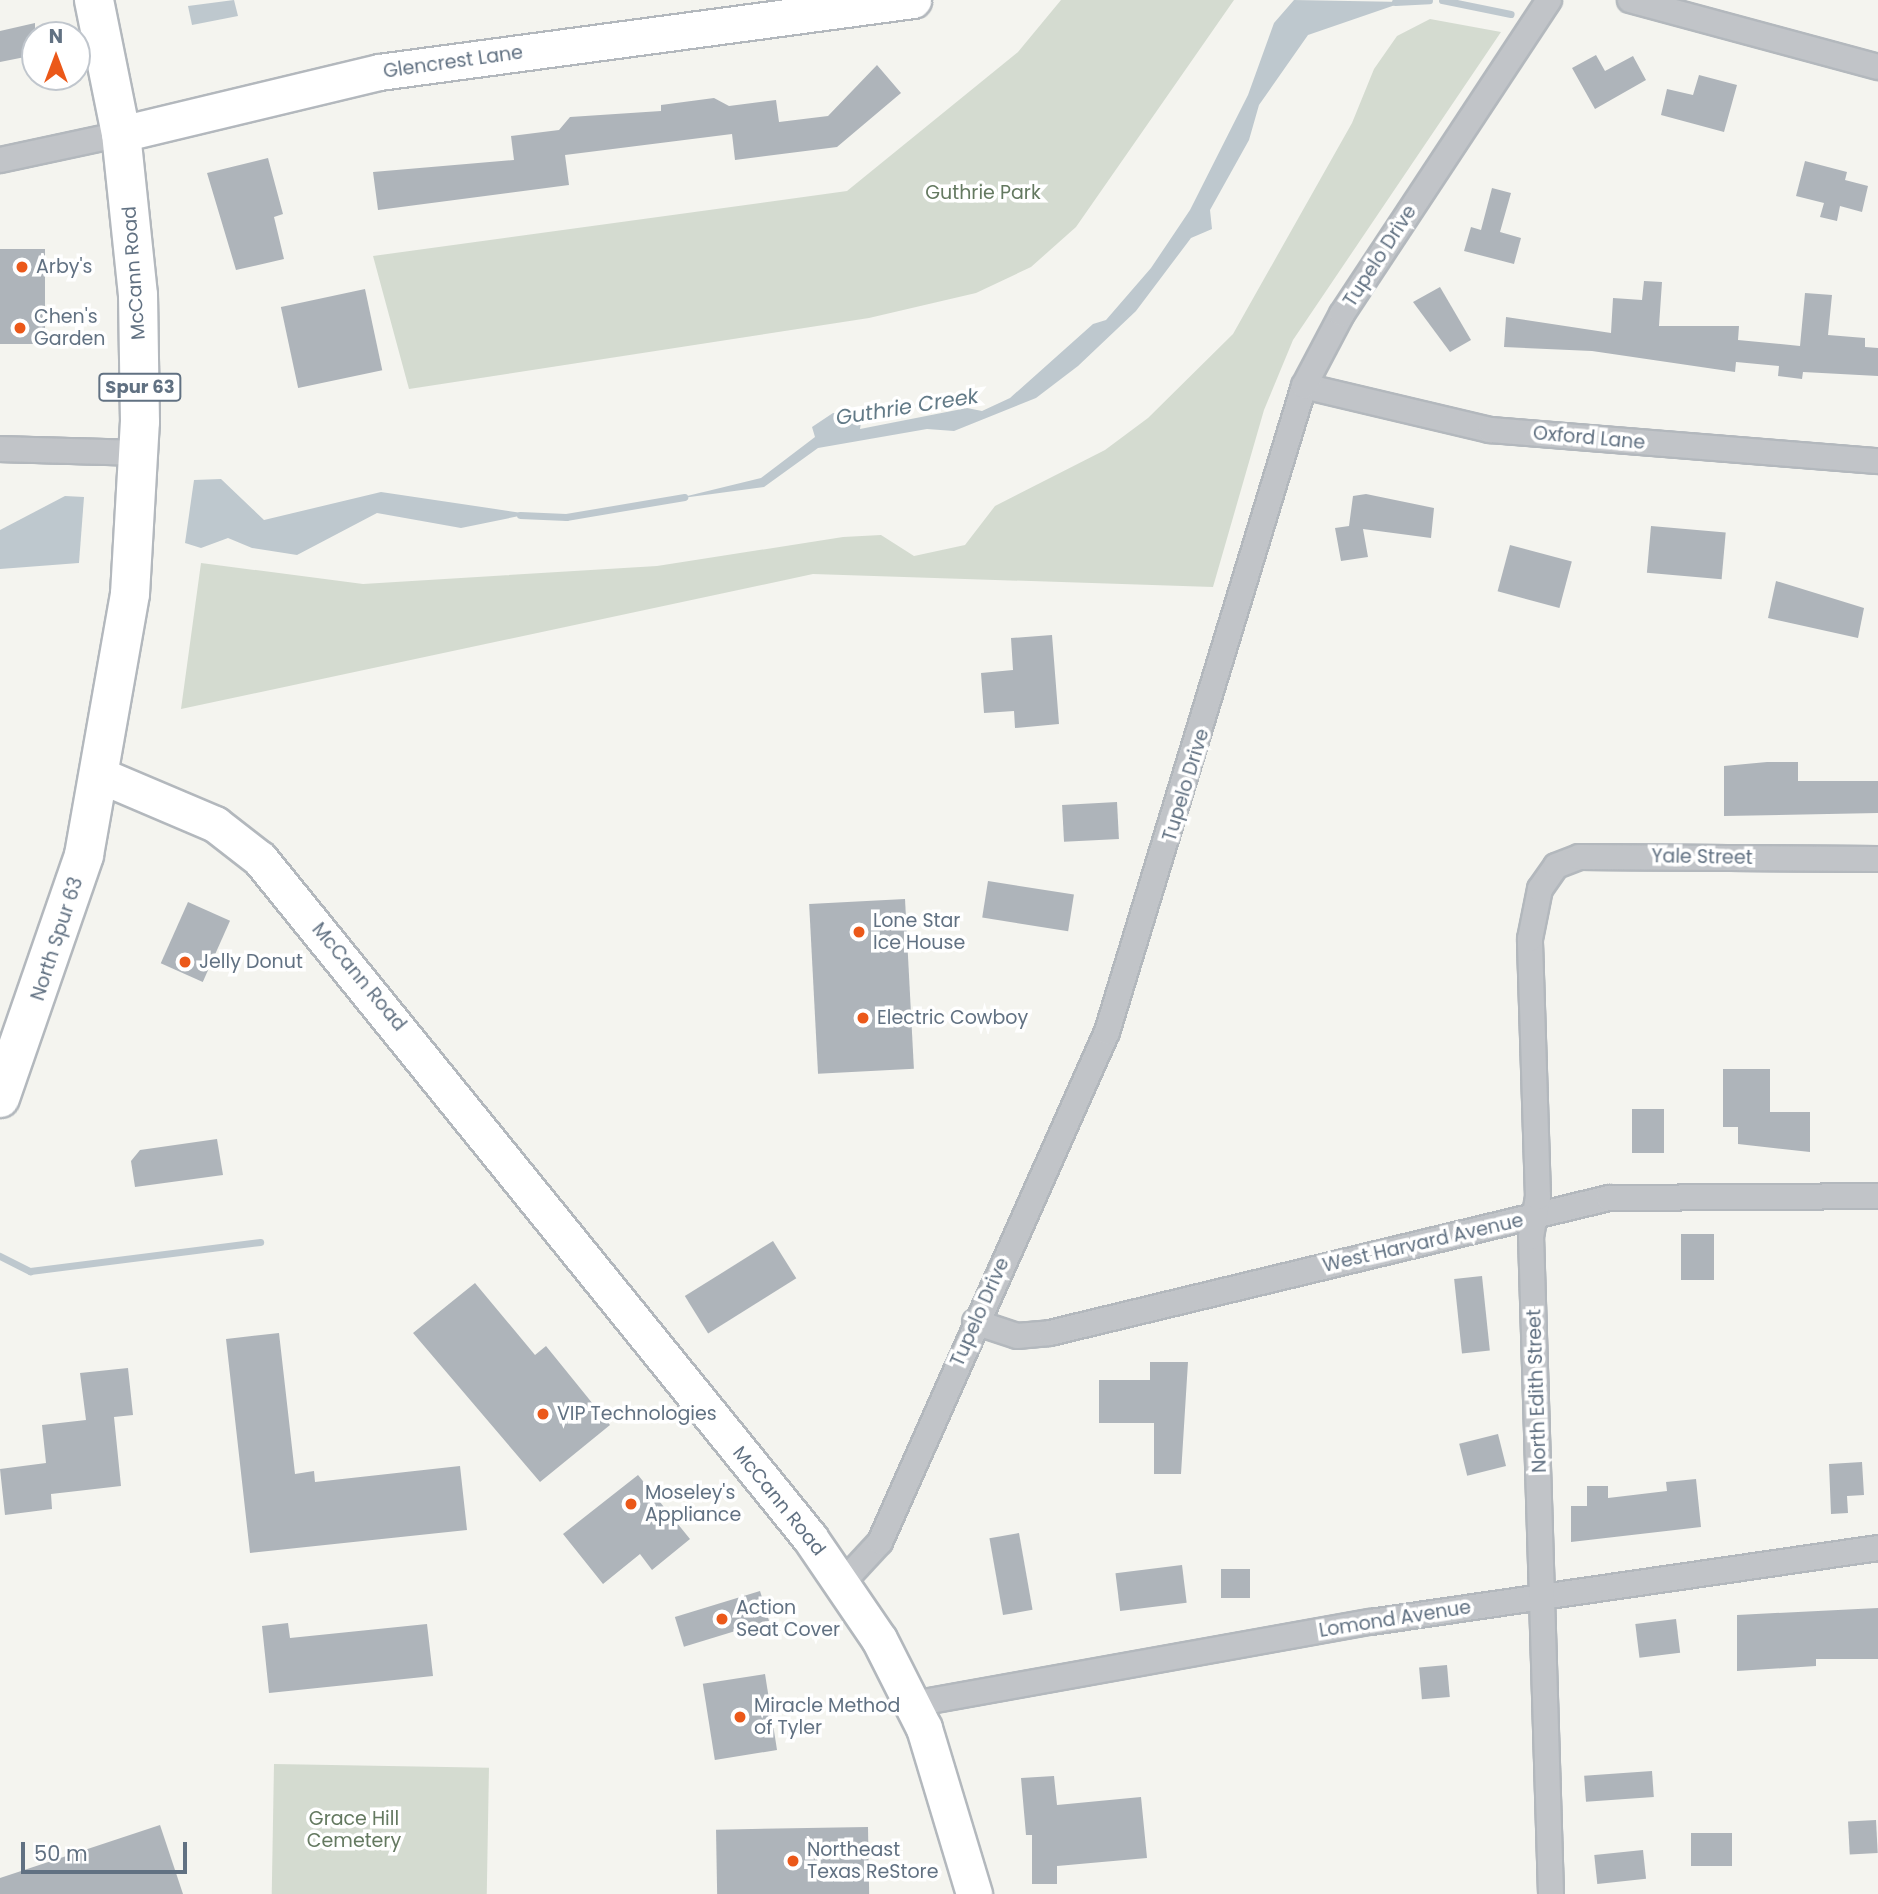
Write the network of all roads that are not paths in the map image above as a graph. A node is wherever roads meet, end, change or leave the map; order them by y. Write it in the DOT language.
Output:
graph roads {
  1 [pos="94,0"];
  2 [pos="913,0"];
  3 [pos="1549,0"];
  4 [pos="1629,0"];
  5 [pos="1878,67"];
  6 [pos="121,134"];
  7 [pos="0,160"];
  8 [pos="1304,386"];
  9 [pos="0,449"];
  10 [pos="139,453"];
  11 [pos="1878,461"];
  12 [pos="102,776"];
  13 [pos="1878,859"];
  14 [pos="1540,890"];
  15 [pos="0,1098"];
  16 [pos="1878,1195"];
  17 [pos="1535,1216"];
  18 [pos="975,1322"];
  19 [pos="1878,1548"];
  20 [pos="843,1582"];
  21 [pos="1544,1597"];
  22 [pos="913,1704"];
  23 [pos="974,1894"];
  24 [pos="1551,1894"];
  1 -- 6 [label="main road, McCann Road / Spur 63"];
  2 -- 6 [label="street, Glencrest Lane"];
  3 -- 8 [label="street, Tupelo Drive"];
  4 -- 5 [label="street"];
  6 -- 7 [label="street, Glencrest Lane"];
  6 -- 10 [label="main road, McCann Road / Spur 63"];
  8 -- 11 [label="street, Oxford Lane"];
  8 -- 18 [label="street, Tupelo Drive"];
  9 -- 10 [label="street"];
  10 -- 12 [label="main road, McCann Road / Spur 63"];
  12 -- 15 [label="main road, North Spur 63 / Spur 63"];
  12 -- 20 [label="street, McCann Road"];
  13 -- 14 [label="street, Yale Street"];
  14 -- 17 [label="street, North Edith Street"];
  16 -- 17 [label="street, West Harvard Avenue"];
  17 -- 18 [label="street, West Harvard Avenue"];
  17 -- 21 [label="street, North Edith Street"];
  18 -- 20 [label="street, Tupelo Drive"];
  19 -- 21 [label="street, Lomond Avenue"];
  20 -- 22 [label="street, McCann Road"];
  21 -- 22 [label="street, Lomond Avenue"];
  21 -- 24 [label="street, North Edith Street"];
  22 -- 23 [label="street, McCann Road"];
}
